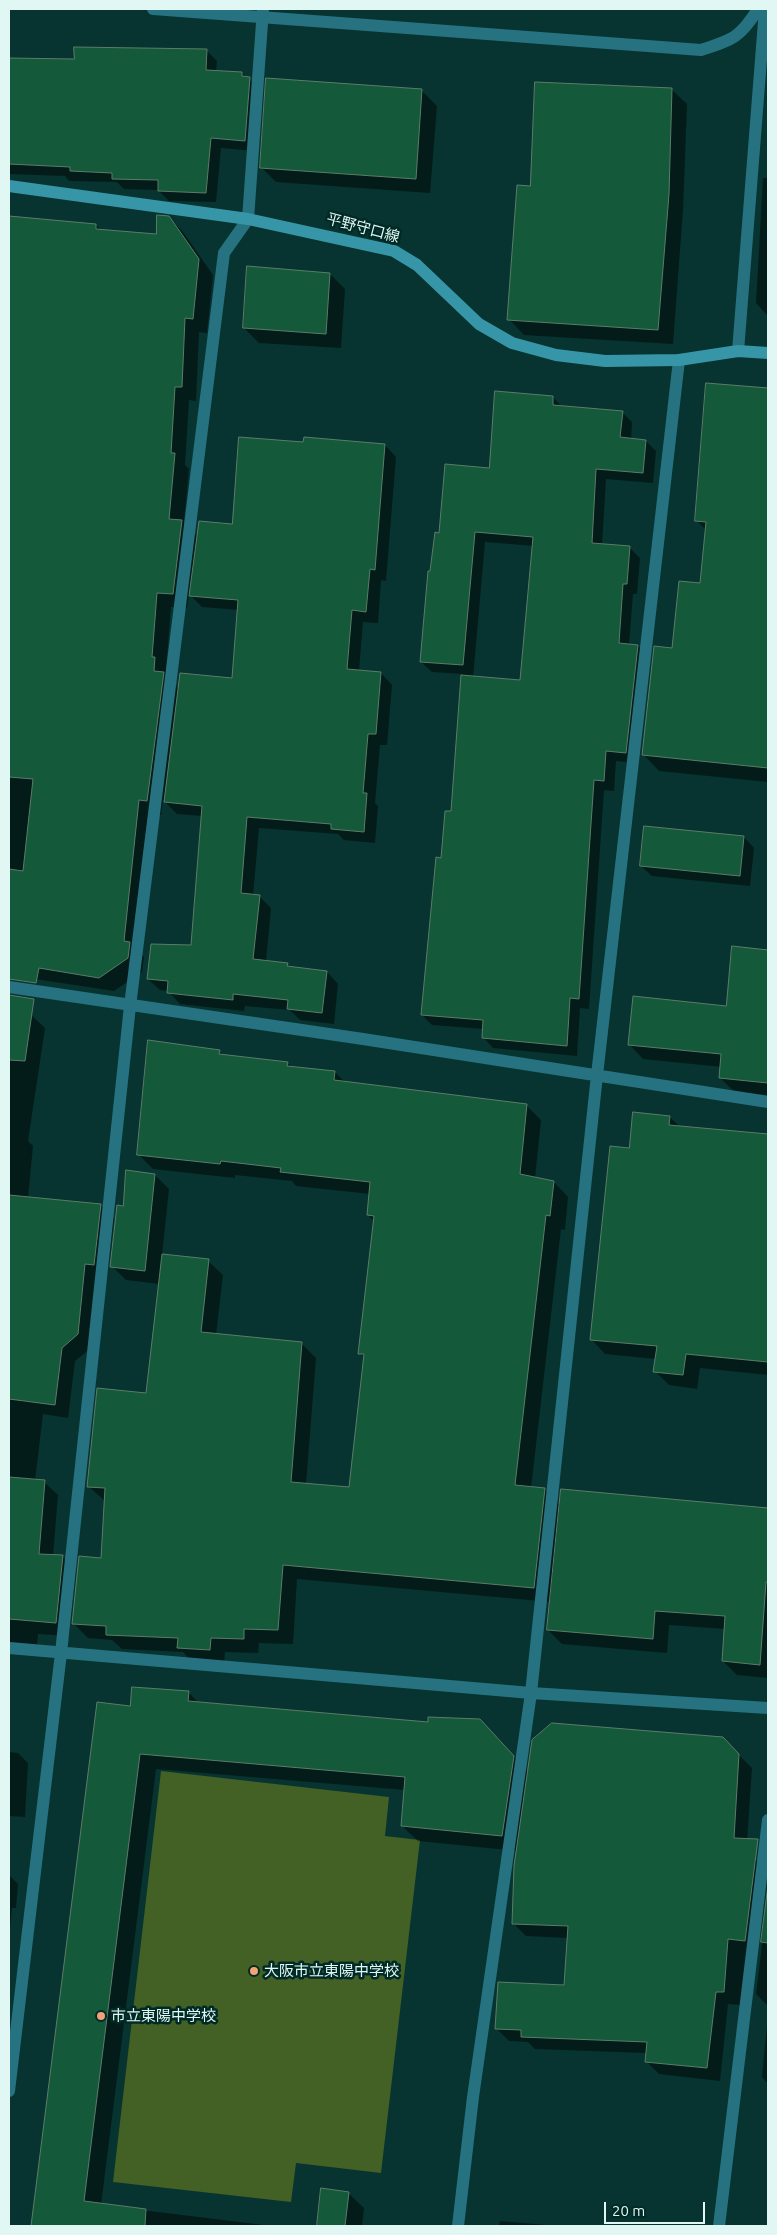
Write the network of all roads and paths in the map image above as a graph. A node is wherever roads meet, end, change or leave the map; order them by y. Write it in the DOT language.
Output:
graph roads {
  1 [pos="153,9"];
  2 [pos="758,9"];
  3 [pos="765,9"];
  4 [pos="263,13"];
  5 [pos="9,186"];
  6 [pos="248,219"];
  7 [pos="738,351"];
  8 [pos="768,353"];
  9 [pos="679,360"];
  10 [pos="9,987"];
  11 [pos="130,1006"];
  12 [pos="597,1075"];
  13 [pos="768,1102"];
  14 [pos="9,1648"];
  15 [pos="61,1653"];
  16 [pos="531,1693"];
  17 [pos="768,1708"];
  18 [pos="768,1820"];
  19 [pos="9,2091"];
  20 [pos="458,2226"];
  21 [pos="718,2226"];
  1 -- 4 [label="street"];
  2 -- 4 [label="street"];
  3 -- 7 [label="street"];
  4 -- 6 [label="street"];
  5 -- 6 [label="main road, 平野守口線"];
  6 -- 9 [label="main road, 平野守口線"];
  6 -- 11 [label="street"];
  7 -- 8 [label="main road, 平野守口線"];
  7 -- 9 [label="main road, 平野守口線"];
  9 -- 12 [label="street"];
  10 -- 11 [label="street"];
  11 -- 12 [label="street"];
  11 -- 15 [label="street"];
  12 -- 13 [label="street"];
  12 -- 16 [label="street"];
  14 -- 15 [label="street"];
  15 -- 16 [label="street"];
  15 -- 19 [label="street"];
  16 -- 17 [label="street"];
  16 -- 20 [label="street"];
  18 -- 21 [label="street"];
}
